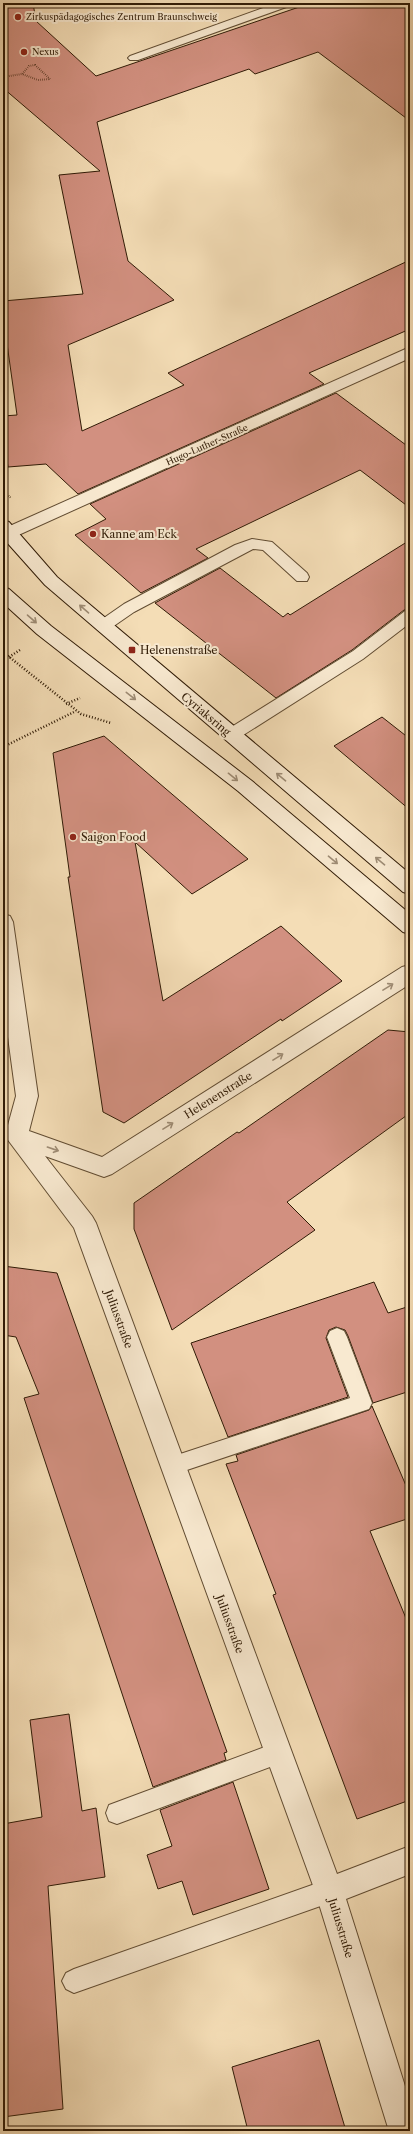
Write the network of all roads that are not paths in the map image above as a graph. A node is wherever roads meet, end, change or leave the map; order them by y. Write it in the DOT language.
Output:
graph roads {
  1 [pos="288,3"];
  2 [pos="134,58"];
  3 [pos="410,352"];
  4 [pos="5,532"];
  5 [pos="302,577"];
  6 [pos="3,593"];
  7 [pos="410,615"];
  8 [pos="103,626"];
  9 [pos="231,735"];
  10 [pos="410,886"];
  11 [pos="3,922"];
  12 [pos="410,926"];
  13 [pos="410,973"];
  14 [pos="10,1139"];
  15 [pos="337,1337"];
  16 [pos="172,1466"];
  17 [pos="278,1753"];
  18 [pos="117,1813"];
  19 [pos="410,1860"];
  20 [pos="329,1891"];
  21 [pos="74,1981"];
  22 [pos="404,2131"];
  1 -- 2 [label="lane"];
  3 -- 4 [label="street, Hugo-Luther-Straße"];
  8 -- 4 [label="street, Cyriaksring, one-way"];
  5 -- 8 [label="lane"];
  6 -- 12 [label="street, one-way"];
  7 -- 9 [label="lane"];
  8 -- 9 [label="street, Cyriaksring"];
  10 -- 9 [label="street, Cyriaksring, one-way"];
  11 -- 14 [label="street"];
  14 -- 13 [label="street, Helenenstraße, one-way"];
  14 -- 16 [label="street, Juliusstraße"];
  15 -- 16 [label="lane"];
  16 -- 17 [label="street, Juliusstraße"];
  17 -- 18 [label="lane"];
  17 -- 20 [label="street, Juliusstraße"];
  19 -- 20 [label="street"];
  20 -- 21 [label="lane"];
  20 -- 22 [label="street, Juliusstraße"];
}
